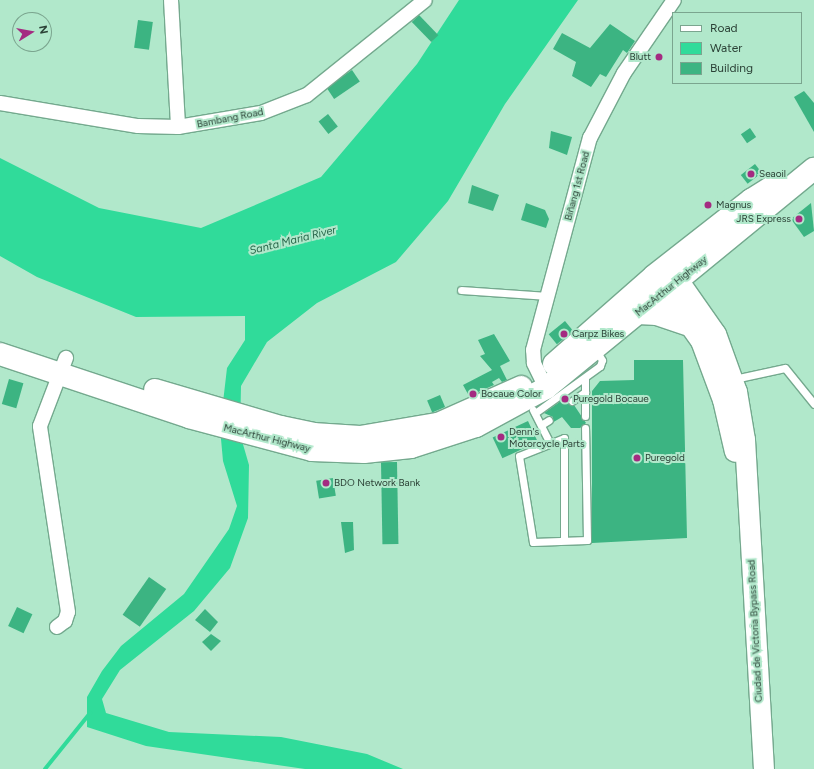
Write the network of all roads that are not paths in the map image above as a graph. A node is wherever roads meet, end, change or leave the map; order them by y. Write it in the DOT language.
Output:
graph roads {
  1 [pos="171,0"];
  2 [pos="425,0"];
  3 [pos="674,0"];
  4 [pos="0,103"];
  5 [pos="178,127"];
  6 [pos="814,154"];
  7 [pos="814,169"];
  8 [pos="667,278"];
  9 [pos="461,290"];
  10 [pos="548,296"];
  11 [pos="638,313"];
  12 [pos="690,326"];
  13 [pos="0,339"];
  14 [pos="590,342"];
  15 [pos="0,354"];
  16 [pos="63,365"];
  17 [pos="585,378"];
  18 [pos="732,380"];
  19 [pos="543,382"];
  20 [pos="585,392"];
  21 [pos="527,400"];
  22 [pos="572,402"];
  23 [pos="814,404"];
  24 [pos="585,416"];
  25 [pos="549,420"];
  26 [pos="541,425"];
  27 [pos="585,428"];
  28 [pos="550,444"];
  29 [pos="748,492"];
  30 [pos="564,540"];
  31 [pos="57,627"];
  32 [pos="764,769"];
  1 -- 5 [label="street"];
  2 -- 5 [label="street, Bambang Road"];
  3 -- 10 [label="street, Biñang 1st Road"];
  4 -- 5 [label="street, Bambang Road"];
  6 -- 8 [label="highway, MacArthur Highway"];
  7 -- 8 [label="highway, MacArthur Highway"];
  8 -- 11 [label="highway, MacArthur Highway"];
  8 -- 12 [label="main road, Ciudad de Victoria Bypass Road"];
  8 -- 14 [label="highway, MacArthur Highway"];
  8 -- 18 [label="main road, Ciudad de Victoria Bypass Road"];
  9 -- 10 [label="lane"];
  10 -- 19 [label="street, Biñang 1st Road"];
  11 -- 12 [label="highway"];
  11 -- 14 [label="highway, MacArthur Highway"];
  12 -- 29 [label="main road, Ciudad de Victoria Bypass Road"];
  13 -- 16 [label="highway, MacArthur Highway"];
  14 -- 17 [label="lane"];
  14 -- 19 [label="highway, MacArthur Highway"];
  15 -- 16 [label="highway, MacArthur Highway"];
  16 -- 21 [label="highway, MacArthur Highway"];
  16 -- 31 [label="street"];
  17 -- 20 [label="lane"];
  17 -- 21 [label="lane"];
  18 -- 23 [label="lane"];
  18 -- 29 [label="main road, Ciudad de Victoria Bypass Road"];
  19 -- 21 [label="highway, MacArthur Highway"];
  20 -- 22 [label="lane"];
  20 -- 24 [label="lane"];
  21 -- 26 [label="lane"];
  25 -- 26 [label="lane"];
  26 -- 28 [label="lane"];
  27 -- 30 [label="lane"];
  28 -- 30 [label="lane"];
  28 -- 30 [label="lane"];
  29 -- 32 [label="main road, Ciudad de Victoria Bypass Road"];
}
